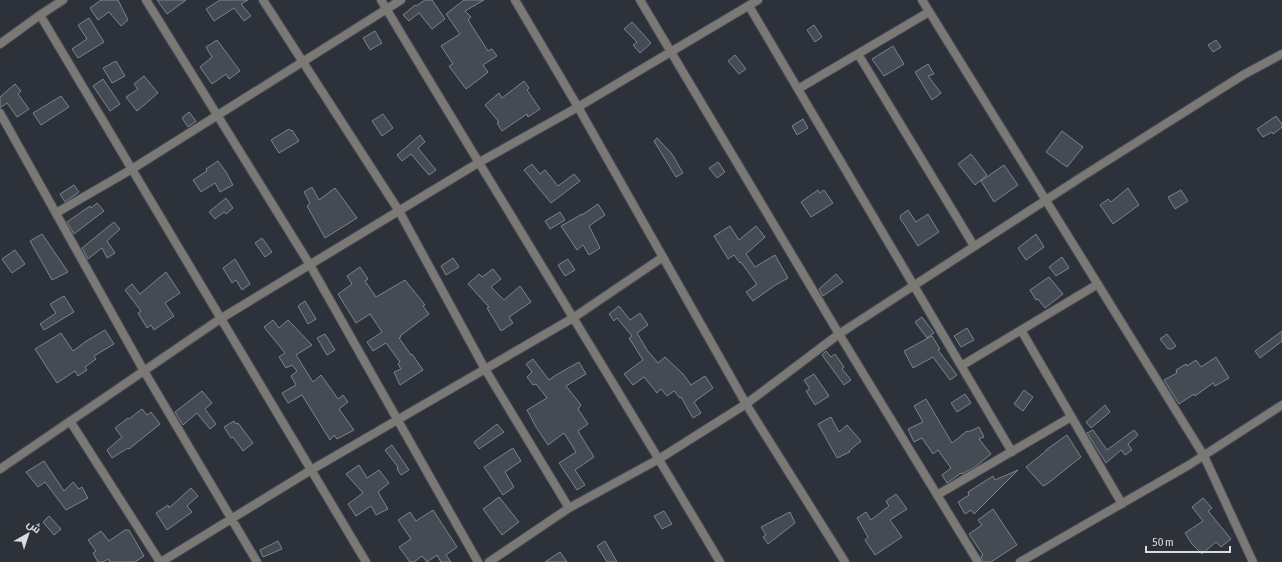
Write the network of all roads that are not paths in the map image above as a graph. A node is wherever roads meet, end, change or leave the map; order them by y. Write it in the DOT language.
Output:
graph roads {
  1 [pos="63,0"];
  2 [pos="146,0"];
  3 [pos="263,0"];
  4 [pos="381,0"];
  5 [pos="401,0"];
  6 [pos="515,0"];
  7 [pos="640,0"];
  8 [pos="758,0"];
  9 [pos="922,0"];
  10 [pos="749,6"];
  11 [pos="387,9"];
  12 [pos="930,12"];
  13 [pos="40,15"];
  14 [pos="0,44"];
  15 [pos="672,52"];
  16 [pos="858,54"];
  17 [pos="1282,54"];
  18 [pos="303,62"];
  19 [pos="798,89"];
  20 [pos="578,107"];
  21 [pos="0,113"];
  22 [pos="218,116"];
  23 [pos="478,163"];
  24 [pos="132,170"];
  25 [pos="1046,200"];
  26 [pos="400,211"];
  27 [pos="56,213"];
  28 [pos="974,246"];
  29 [pos="663,257"];
  30 [pos="310,265"];
  31 [pos="1098,284"];
  32 [pos="914,286"];
  33 [pos="573,318"];
  34 [pos="220,319"];
  35 [pos="1021,330"];
  36 [pos="839,334"];
  37 [pos="962,366"];
  38 [pos="485,369"];
  39 [pos="144,371"];
  40 [pos="746,404"];
  41 [pos="1282,405"];
  42 [pos="1071,417"];
  43 [pos="397,420"];
  44 [pos="70,421"];
  45 [pos="1012,452"];
  46 [pos="1204,456"];
  47 [pos="659,459"];
  48 [pos="0,469"];
  49 [pos="311,470"];
  50 [pos="937,495"];
  51 [pos="1122,504"];
  52 [pos="569,508"];
  53 [pos="232,518"];
  54 [pos="160,562"];
  55 [pos="257,562"];
  56 [pos="366,562"];
  57 [pos="478,562"];
  58 [pos="489,562"];
  59 [pos="720,562"];
  60 [pos="845,562"];
  61 [pos="978,562"];
  62 [pos="1020,562"];
  63 [pos="1253,562"];
  1 -- 13 [label="street"];
  2 -- 22 [label="street"];
  3 -- 18 [label="street"];
  4 -- 11 [label="street"];
  5 -- 11 [label="street"];
  6 -- 20 [label="street"];
  7 -- 15 [label="street"];
  8 -- 10 [label="street"];
  9 -- 12 [label="street"];
  10 -- 15 [label="street"];
  10 -- 19 [label="street"];
  11 -- 18 [label="street"];
  11 -- 23 [label="street"];
  12 -- 16 [label="street"];
  12 -- 25 [label="street"];
  13 -- 14 [label="street"];
  13 -- 24 [label="street"];
  15 -- 20 [label="street"];
  15 -- 36 [label="street"];
  16 -- 19 [label="street"];
  16 -- 28 [label="street"];
  17 -- 25 [label="street"];
  18 -- 22 [label="street"];
  18 -- 26 [label="street"];
  19 -- 32 [label="street"];
  20 -- 23 [label="street"];
  20 -- 29 [label="street"];
  21 -- 27 [label="street"];
  22 -- 24 [label="street"];
  22 -- 30 [label="street"];
  23 -- 26 [label="street"];
  23 -- 33 [label="street"];
  24 -- 27 [label="street"];
  24 -- 34 [label="street"];
  25 -- 28 [label="street"];
  25 -- 31 [label="street"];
  26 -- 30 [label="street"];
  26 -- 38 [label="street"];
  27 -- 39 [label="street"];
  28 -- 32 [label="street"];
  29 -- 33 [label="street"];
  29 -- 40 [label="street"];
  30 -- 34 [label="street"];
  30 -- 43 [label="street"];
  31 -- 35 [label="street"];
  31 -- 46 [label="street"];
  32 -- 36 [label="street"];
  32 -- 37 [label="street"];
  33 -- 38 [label="street"];
  33 -- 47 [label="street"];
  34 -- 39 [label="street"];
  34 -- 49 [label="street"];
  35 -- 37 [label="street"];
  35 -- 42 [label="street"];
  36 -- 40 [label="street"];
  36 -- 50 [label="street"];
  37 -- 45 [label="street"];
  38 -- 43 [label="street"];
  38 -- 52 [label="street"];
  39 -- 44 [label="street"];
  39 -- 53 [label="street"];
  40 -- 47 [label="street"];
  40 -- 60 [label="street"];
  41 -- 46 [label="street"];
  42 -- 45 [label="street"];
  42 -- 51 [label="street"];
  43 -- 49 [label="street"];
  43 -- 57 [label="street"];
  44 -- 48 [label="street"];
  44 -- 54 [label="street"];
  45 -- 50 [label="street"];
  46 -- 51 [label="street"];
  46 -- 63 [label="street"];
  47 -- 52 [label="street"];
  47 -- 59 [label="street"];
  49 -- 53 [label="street"];
  49 -- 56 [label="street"];
  50 -- 61 [label="street"];
  51 -- 62 [label="street"];
  52 -- 58 [label="street"];
  53 -- 54 [label="street"];
  53 -- 55 [label="street"];
}
